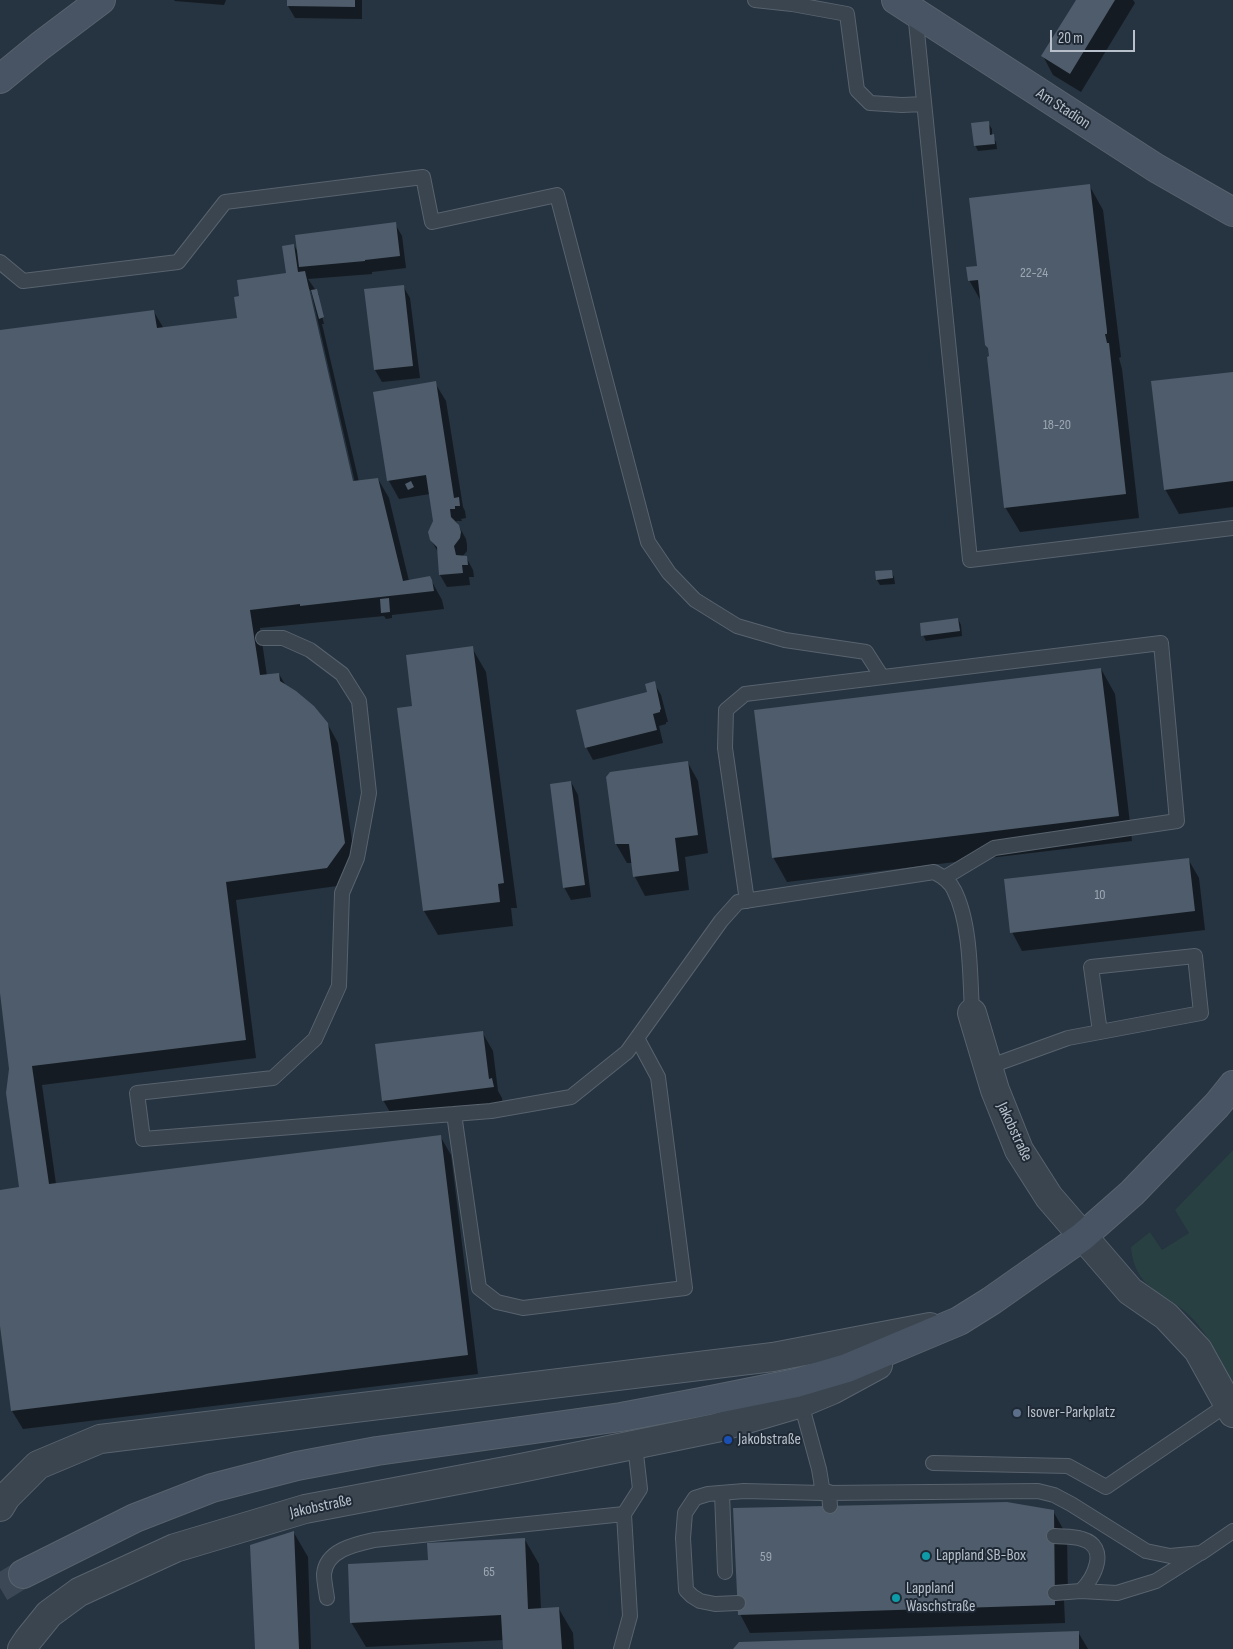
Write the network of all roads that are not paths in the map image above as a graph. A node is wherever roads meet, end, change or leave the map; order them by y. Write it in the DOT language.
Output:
graph roads {
  1 [pos="101,0"];
  2 [pos="755,0"];
  3 [pos="789,2"];
  4 [pos="905,6"];
  5 [pos="0,78"];
  6 [pos="924,104"];
  7 [pos="1233,212"];
  8 [pos="0,262"];
  9 [pos="1233,528"];
  10 [pos="263,638"];
  11 [pos="882,677"];
  12 [pos="944,878"];
  13 [pos="747,901"];
  14 [pos="972,1014"];
  15 [pos="1100,1032"];
  16 [pos="637,1038"];
  17 [pos="988,1067"];
  18 [pos="1233,1085"];
  19 [pos="454,1114"];
  20 [pos="1082,1237"];
  21 [pos="958,1321"];
  22 [pos="801,1403"];
  23 [pos="1230,1409"];
  24 [pos="635,1445"];
  25 [pos="932,1463"];
  26 [pos="722,1493"];
  27 [pos="827,1497"];
  28 [pos="0,1507"];
  29 [pos="624,1514"];
  30 [pos="1233,1531"];
  31 [pos="1054,1536"];
  32 [pos="1201,1553"];
  33 [pos="725,1572"];
  34 [pos="22,1574"];
  35 [pos="1081,1591"];
  36 [pos="1054,1593"];
  37 [pos="327,1598"];
  38 [pos="738,1603"];
  39 [pos="22,1649"];
  40 [pos="621,1649"];
  1 -- 5 [label="main road"];
  2 -- 3 [label="lane"];
  3 -- 6 [label="lane"];
  4 -- 6 [label="lane"];
  4 -- 7 [label="main road, Am Stadion"];
  6 -- 9 [label="lane"];
  8 -- 11 [label="lane"];
  10 -- 19 [label="lane"];
  11 -- 12 [label="lane"];
  11 -- 13 [label="lane"];
  12 -- 13 [label="lane"];
  12 -- 14 [label="lane"];
  13 -- 16 [label="lane"];
  14 -- 17 [label="street, Jakobstraße"];
  15 -- 15 [label="lane"];
  15 -- 17 [label="lane"];
  16 -- 19 [label="lane"];
  16 -- 19 [label="lane"];
  17 -- 20 [label="street, Jakobstraße"];
  18 -- 20 [label="main road, Jakobstraße"];
  20 -- 21 [label="main road, Jakobstraße"];
  20 -- 23 [label="street, Jakobstraße"];
  21 -- 22 [label="street, Jakobstraße"];
  21 -- 28 [label="street, Jakobstraße"];
  21 -- 34 [label="main road"];
  22 -- 24 [label="street, Jakobstraße"];
  22 -- 27 [label="lane"];
  23 -- 25 [label="lane"];
  24 -- 29 [label="lane"];
  24 -- 39 [label="street, Jakobstraße"];
  26 -- 27 [label="lane"];
  26 -- 33 [label="lane"];
  26 -- 38 [label="lane"];
  27 -- 32 [label="lane"];
  29 -- 37 [label="lane"];
  29 -- 40 [label="lane"];
  30 -- 32 [label="lane"];
  31 -- 35 [label="lane"];
  32 -- 35 [label="lane"];
  35 -- 36 [label="lane"];
}
